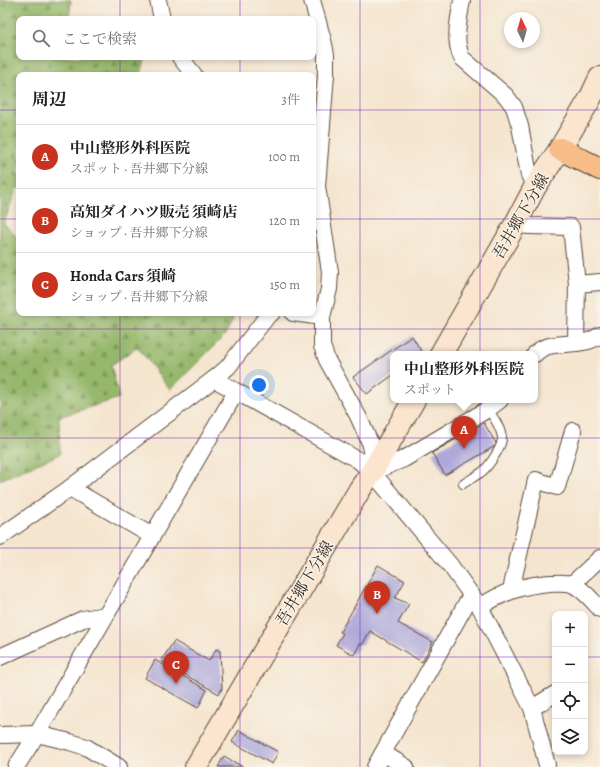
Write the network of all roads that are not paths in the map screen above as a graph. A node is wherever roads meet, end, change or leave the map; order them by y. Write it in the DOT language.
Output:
graph roads {
  1 [pos="158,0"];
  2 [pos="312,0"];
  3 [pos="462,0"];
  4 [pos="161,16"];
  5 [pos="182,60"];
  6 [pos="192,72"];
  7 [pos="600,78"];
  8 [pos="560,149"];
  9 [pos="600,169"];
  10 [pos="316,176"];
  11 [pos="535,188"];
  12 [pos="316,192"];
  13 [pos="515,224"];
  14 [pos="600,282"];
  15 [pos="577,284"];
  16 [pos="267,316"];
  17 [pos="315,316"];
  18 [pos="322,317"];
  19 [pos="600,335"];
  20 [pos="576,343"];
  21 [pos="442,351"];
  22 [pos="538,351"];
  23 [pos="214,379"];
  24 [pos="236,392"];
  25 [pos="412,403"];
  26 [pos="494,405"];
  27 [pos="573,431"];
  28 [pos="372,472"];
  29 [pos="463,484"];
  30 [pos="70,488"];
  31 [pos="0,536"];
  32 [pos="152,536"];
  33 [pos="600,558"];
  34 [pos="572,584"];
  35 [pos="511,590"];
  36 [pos="476,601"];
  37 [pos="600,609"];
  38 [pos="106,615"];
  39 [pos="0,657"];
  40 [pos="552,696"];
  41 [pos="532,708"];
  42 [pos="37,734"];
  43 [pos="0,735"];
  44 [pos="383,753"];
  45 [pos="545,766"];
  46 [pos="16,767"];
  47 [pos="119,767"];
  48 [pos="196,767"];
  49 [pos="375,767"];
  50 [pos="406,767"];
  1 -- 4 [label="street"];
  2 -- 10 [label="street"];
  3 -- 11 [label="street"];
  5 -- 6 [label="street"];
  7 -- 8 [label="main road, 吾井郷下分線"];
  8 -- 9 [label="main road"];
  8 -- 11 [label="main road, 吾井郷下分線"];
  11 -- 13 [label="main road, 吾井郷下分線"];
  12 -- 18 [label="street"];
  13 -- 15 [label="street"];
  13 -- 21 [label="main road, 吾井郷下分線"];
  14 -- 15 [label="street"];
  15 -- 20 [label="street"];
  16 -- 23 [label="street"];
  17 -- 18 [label="street"];
  18 -- 28 [label="street"];
  19 -- 20 [label="street"];
  20 -- 22 [label="street"];
  23 -- 24 [label="street"];
  23 -- 30 [label="street"];
  24 -- 28 [label="street"];
  24 -- 32 [label="street"];
  25 -- 28 [label="main road, 吾井郷下分線"];
  26 -- 28 [label="street"];
  26 -- 29 [label="lane"];
  27 -- 35 [label="street"];
  28 -- 36 [label="street"];
  28 -- 48 [label="main road, 吾井郷下分線"];
  30 -- 31 [label="street"];
  30 -- 32 [label="street"];
  32 -- 38 [label="street"];
  33 -- 34 [label="street"];
  34 -- 35 [label="street"];
  34 -- 37 [label="street"];
  35 -- 36 [label="street"];
  36 -- 41 [label="street"];
  36 -- 44 [label="street"];
  38 -- 39 [label="street"];
  38 -- 42 [label="street"];
  40 -- 41 [label="street"];
  41 -- 45 [label="street"];
  42 -- 43 [label="street"];
  42 -- 46 [label="street"];
  42 -- 47 [label="street"];
  44 -- 49 [label="street"];
  44 -- 50 [label="street"];
}
